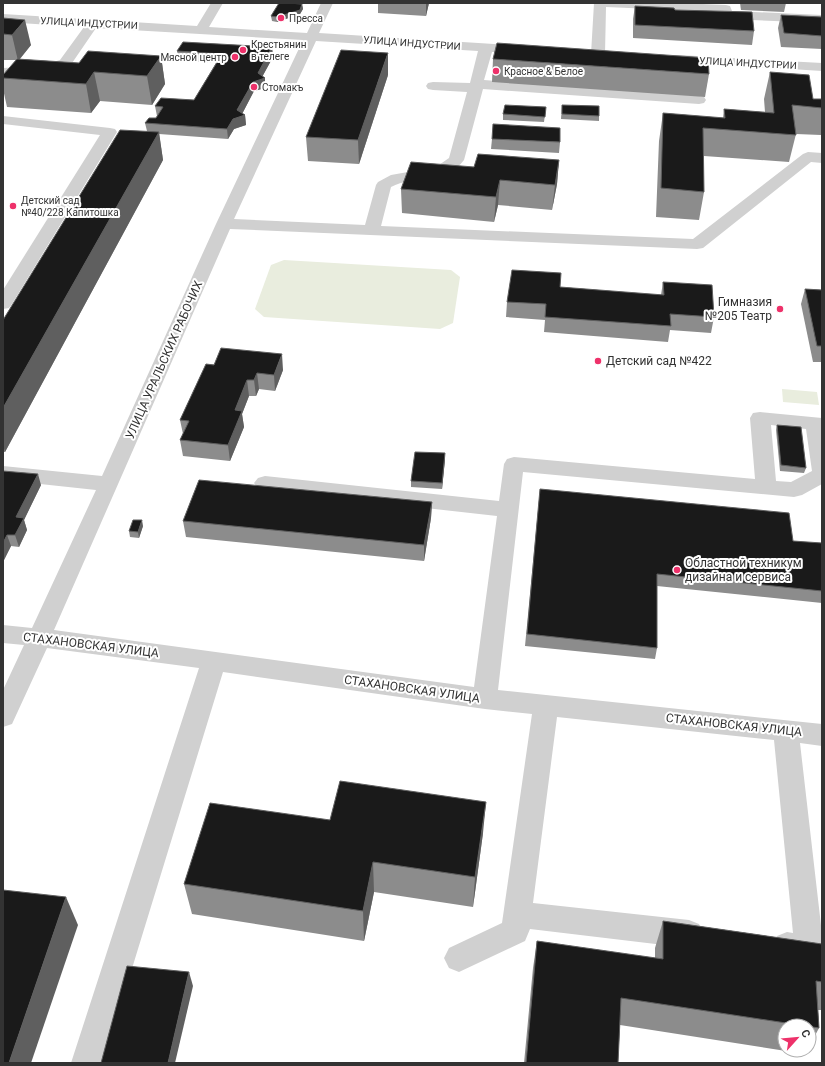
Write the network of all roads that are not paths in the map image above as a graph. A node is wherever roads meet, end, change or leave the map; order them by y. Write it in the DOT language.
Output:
graph roads {
  1 [pos="217,3"];
  2 [pos="327,3"];
  3 [pos="3,18"];
  4 [pos="822,19"];
  5 [pos="92,23"];
  6 [pos="201,30"];
  7 [pos="312,36"];
  8 [pos="486,48"];
  9 [pos="534,51"];
  10 [pos="582,54"];
  11 [pos="598,54"];
  12 [pos="613,55"];
  13 [pos="667,58"];
  14 [pos="822,67"];
  15 [pos="8,72"];
  16 [pos="3,86"];
  17 [pos="433,86"];
  18 [pos="476,86"];
  19 [pos="699,100"];
  20 [pos="3,120"];
  21 [pos="822,158"];
  22 [pos="224,224"];
  23 [pos="372,230"];
  24 [pos="8,287"];
  25 [pos="3,304"];
  26 [pos="822,470"];
  27 [pos="3,473"];
  28 [pos="822,475"];
  29 [pos="265,483"];
  30 [pos="109,484"];
  31 [pos="766,488"];
  32 [pos="508,510"];
  33 [pos="3,634"];
  34 [pos="39,638"];
  35 [pos="214,661"];
  36 [pos="485,699"];
  37 [pos="546,706"];
  38 [pos="3,717"];
  39 [pos="786,731"];
  40 [pos="822,735"];
  41 [pos="517,914"];
  42 [pos="714,938"];
  43 [pos="762,943"];
  44 [pos="459,958"];
  45 [pos="87,1063"];
  1 -- 6 [label="street"];
  2 -- 7 [label="street, УЛИЦА УРАЛЬСКИХ РАБОЧИХ"];
  3 -- 5 [label="street, УЛИЦА ИНДУСТРИИ"];
  4 -- 11 [label="street"];
  5 -- 6 [label="street, УЛИЦА ИНДУСТРИИ"];
  5 -- 15 [label="street"];
  6 -- 7 [label="street, УЛИЦА ИНДУСТРИИ"];
  7 -- 8 [label="street, УЛИЦА ИНДУСТРИИ"];
  7 -- 22 [label="street, УЛИЦА УРАЛЬСКИХ РАБОЧИХ"];
  8 -- 9 [label="street, УЛИЦА ИНДУСТРИИ"];
  8 -- 18 [label="street"];
  10 -- 11 [label="street"];
  11 -- 12 [label="street"];
  13 -- 14 [label="street, УЛИЦА ИНДУСТРИИ"];
  15 -- 16 [label="street"];
  17 -- 18 [label="street"];
  18 -- 19 [label="street"];
  18 -- 23 [label="street"];
  20 -- 24 [label="street"];
  21 -- 23 [label="street"];
  22 -- 23 [label="street"];
  22 -- 30 [label="street, УЛИЦА УРАЛЬСКИХ РАБОЧИХ"];
  24 -- 25 [label="street"];
  26 -- 31 [label="street"];
  27 -- 30 [label="street"];
  28 -- 31 [label="street"];
  29 -- 32 [label="street"];
  30 -- 34 [label="street, УЛИЦА УРАЛЬСКИХ РАБОЧИХ"];
  31 -- 32 [label="street"];
  32 -- 36 [label="street"];
  33 -- 34 [label="street, СТАХАНОВСКАЯ УЛИЦА"];
  34 -- 35 [label="street, СТАХАНОВСКАЯ УЛИЦА"];
  34 -- 38 [label="street, УЛИЦА УРАЛЬСКИХ РАБОЧИХ"];
  35 -- 36 [label="street, СТАХАНОВСКАЯ УЛИЦА"];
  35 -- 45 [label="street"];
  36 -- 37 [label="street, СТАХАНОВСКАЯ УЛИЦА"];
  37 -- 39 [label="street, СТАХАНОВСКАЯ УЛИЦА"];
  37 -- 41 [label="street"];
  39 -- 40 [label="street, СТАХАНОВСКАЯ УЛИЦА"];
  39 -- 43 [label="street"];
  41 -- 42 [label="street"];
  41 -- 44 [label="street"];
}
